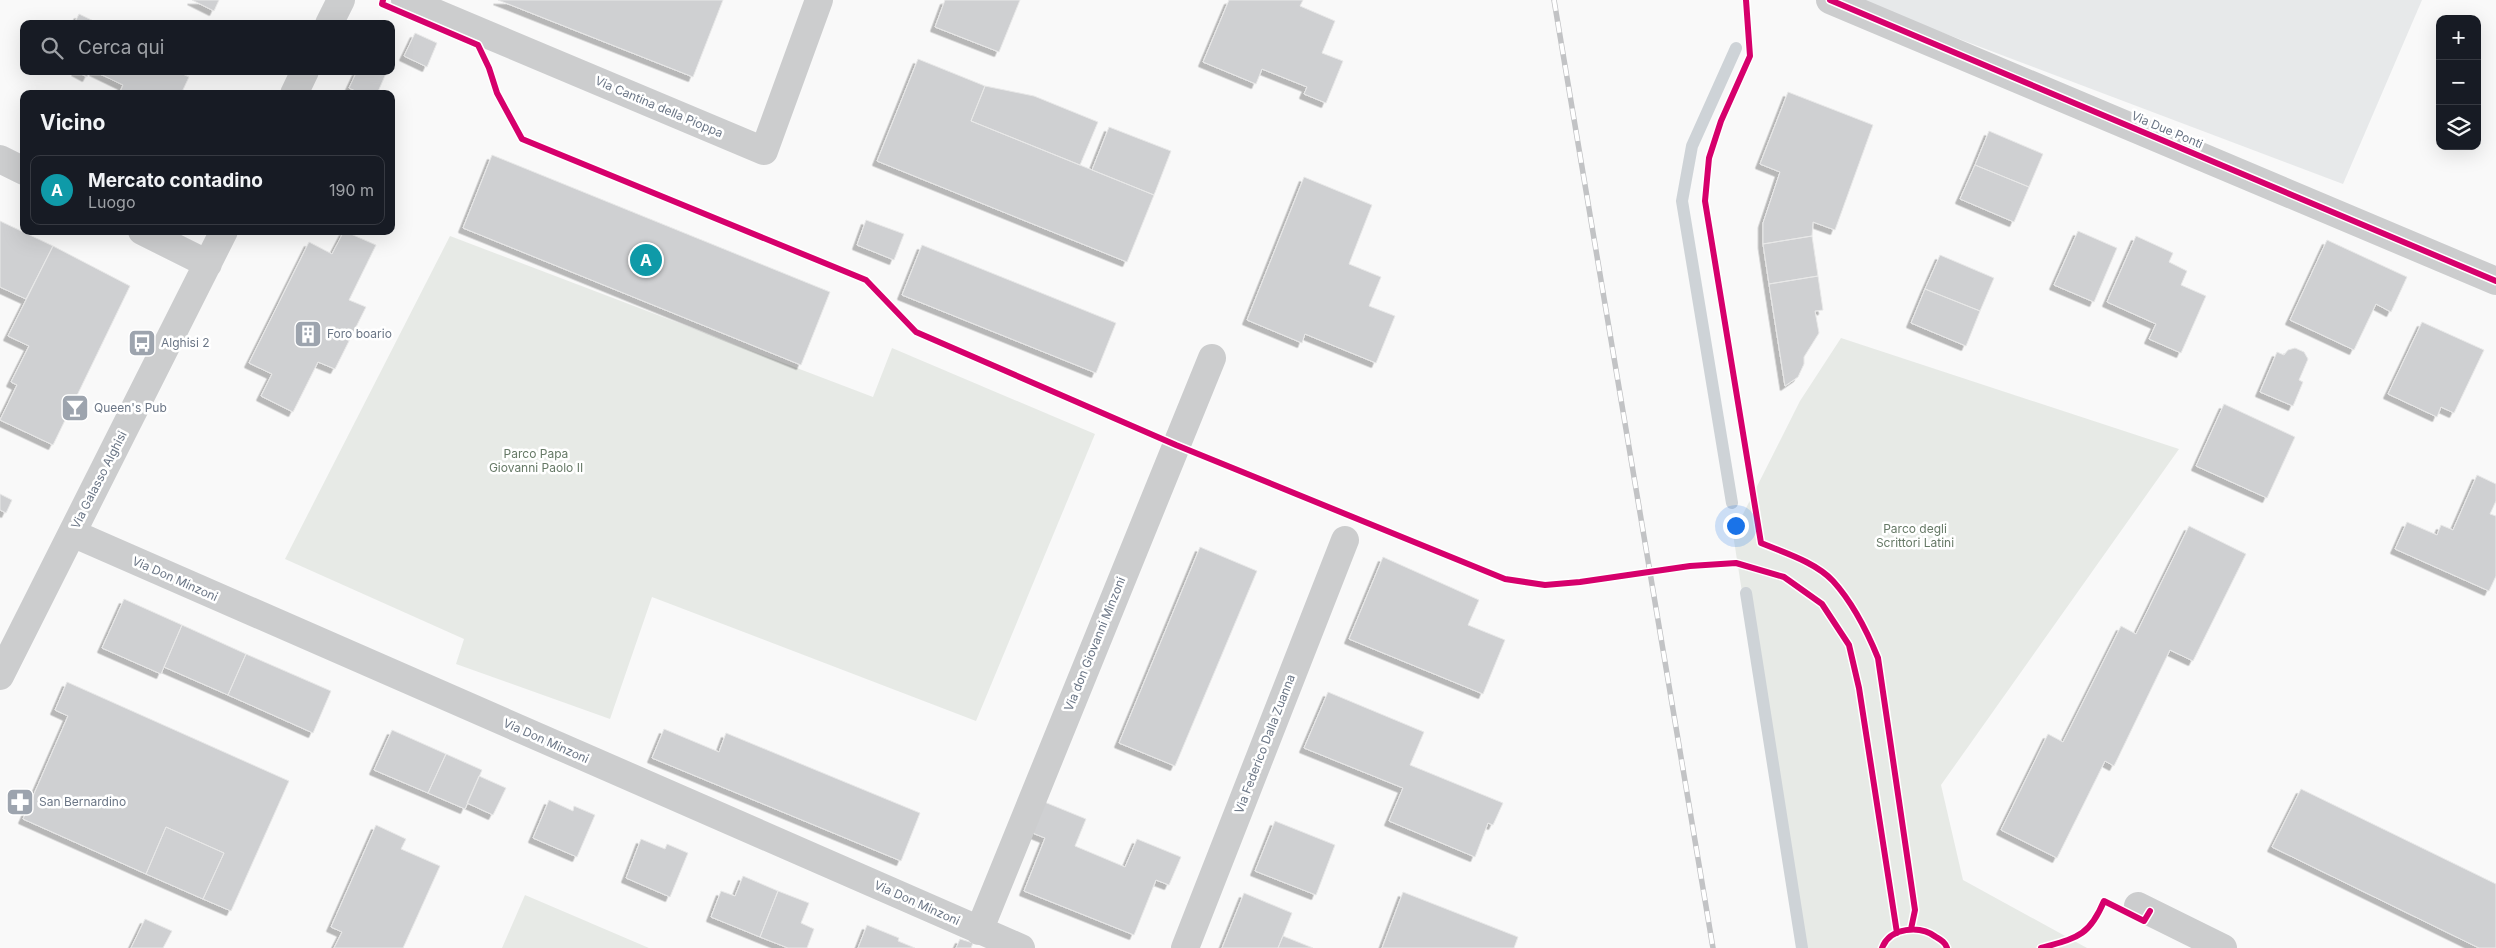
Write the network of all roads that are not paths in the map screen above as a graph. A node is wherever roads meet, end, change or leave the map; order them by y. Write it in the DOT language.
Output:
graph roads {
  1 [pos="341,0"];
  2 [pos="405,0"];
  3 [pos="819,0"];
  4 [pos="1830,0"];
  5 [pos="331,20"];
  6 [pos="303,75"];
  7 [pos="296,90"];
  8 [pos="0,159"];
  9 [pos="20,169"];
  10 [pos="150,235"];
  11 [pos="222,235"];
  12 [pos="208,264"];
  13 [pos="2496,281"];
  14 [pos="1212,358"];
  15 [pos="72,533"];
  16 [pos="1345,540"];
  17 [pos="6,649"];
  18 [pos="0,676"];
  19 [pos="2138,906"];
  20 [pos="979,931"];
  21 [pos="1021,948"];
  22 [pos="1185,948"];
  23 [pos="2224,948"];
  1 -- 5 [label="street"];
  2 -- 3 [label="street, Via Cantina della Pioppa"];
  4 -- 13 [label="street, Via Due Ponti"];
  6 -- 7 [label="street"];
  8 -- 9 [label="street"];
  10 -- 12 [label="street"];
  11 -- 12 [label="street, Via Galasso Alghisi"];
  12 -- 15 [label="street, Via Galasso Alghisi"];
  14 -- 20 [label="street, Via don Giovanni Minzoni"];
  15 -- 17 [label="street, Via Galasso Alghisi"];
  15 -- 20 [label="street, Via Don Minzoni"];
  16 -- 22 [label="street, Via Federico Dalla Zuanna"];
  17 -- 18 [label="street, Via Galasso Alghisi"];
  19 -- 23 [label="street"];
  20 -- 21 [label="street, Via Don Minzoni"];
}
